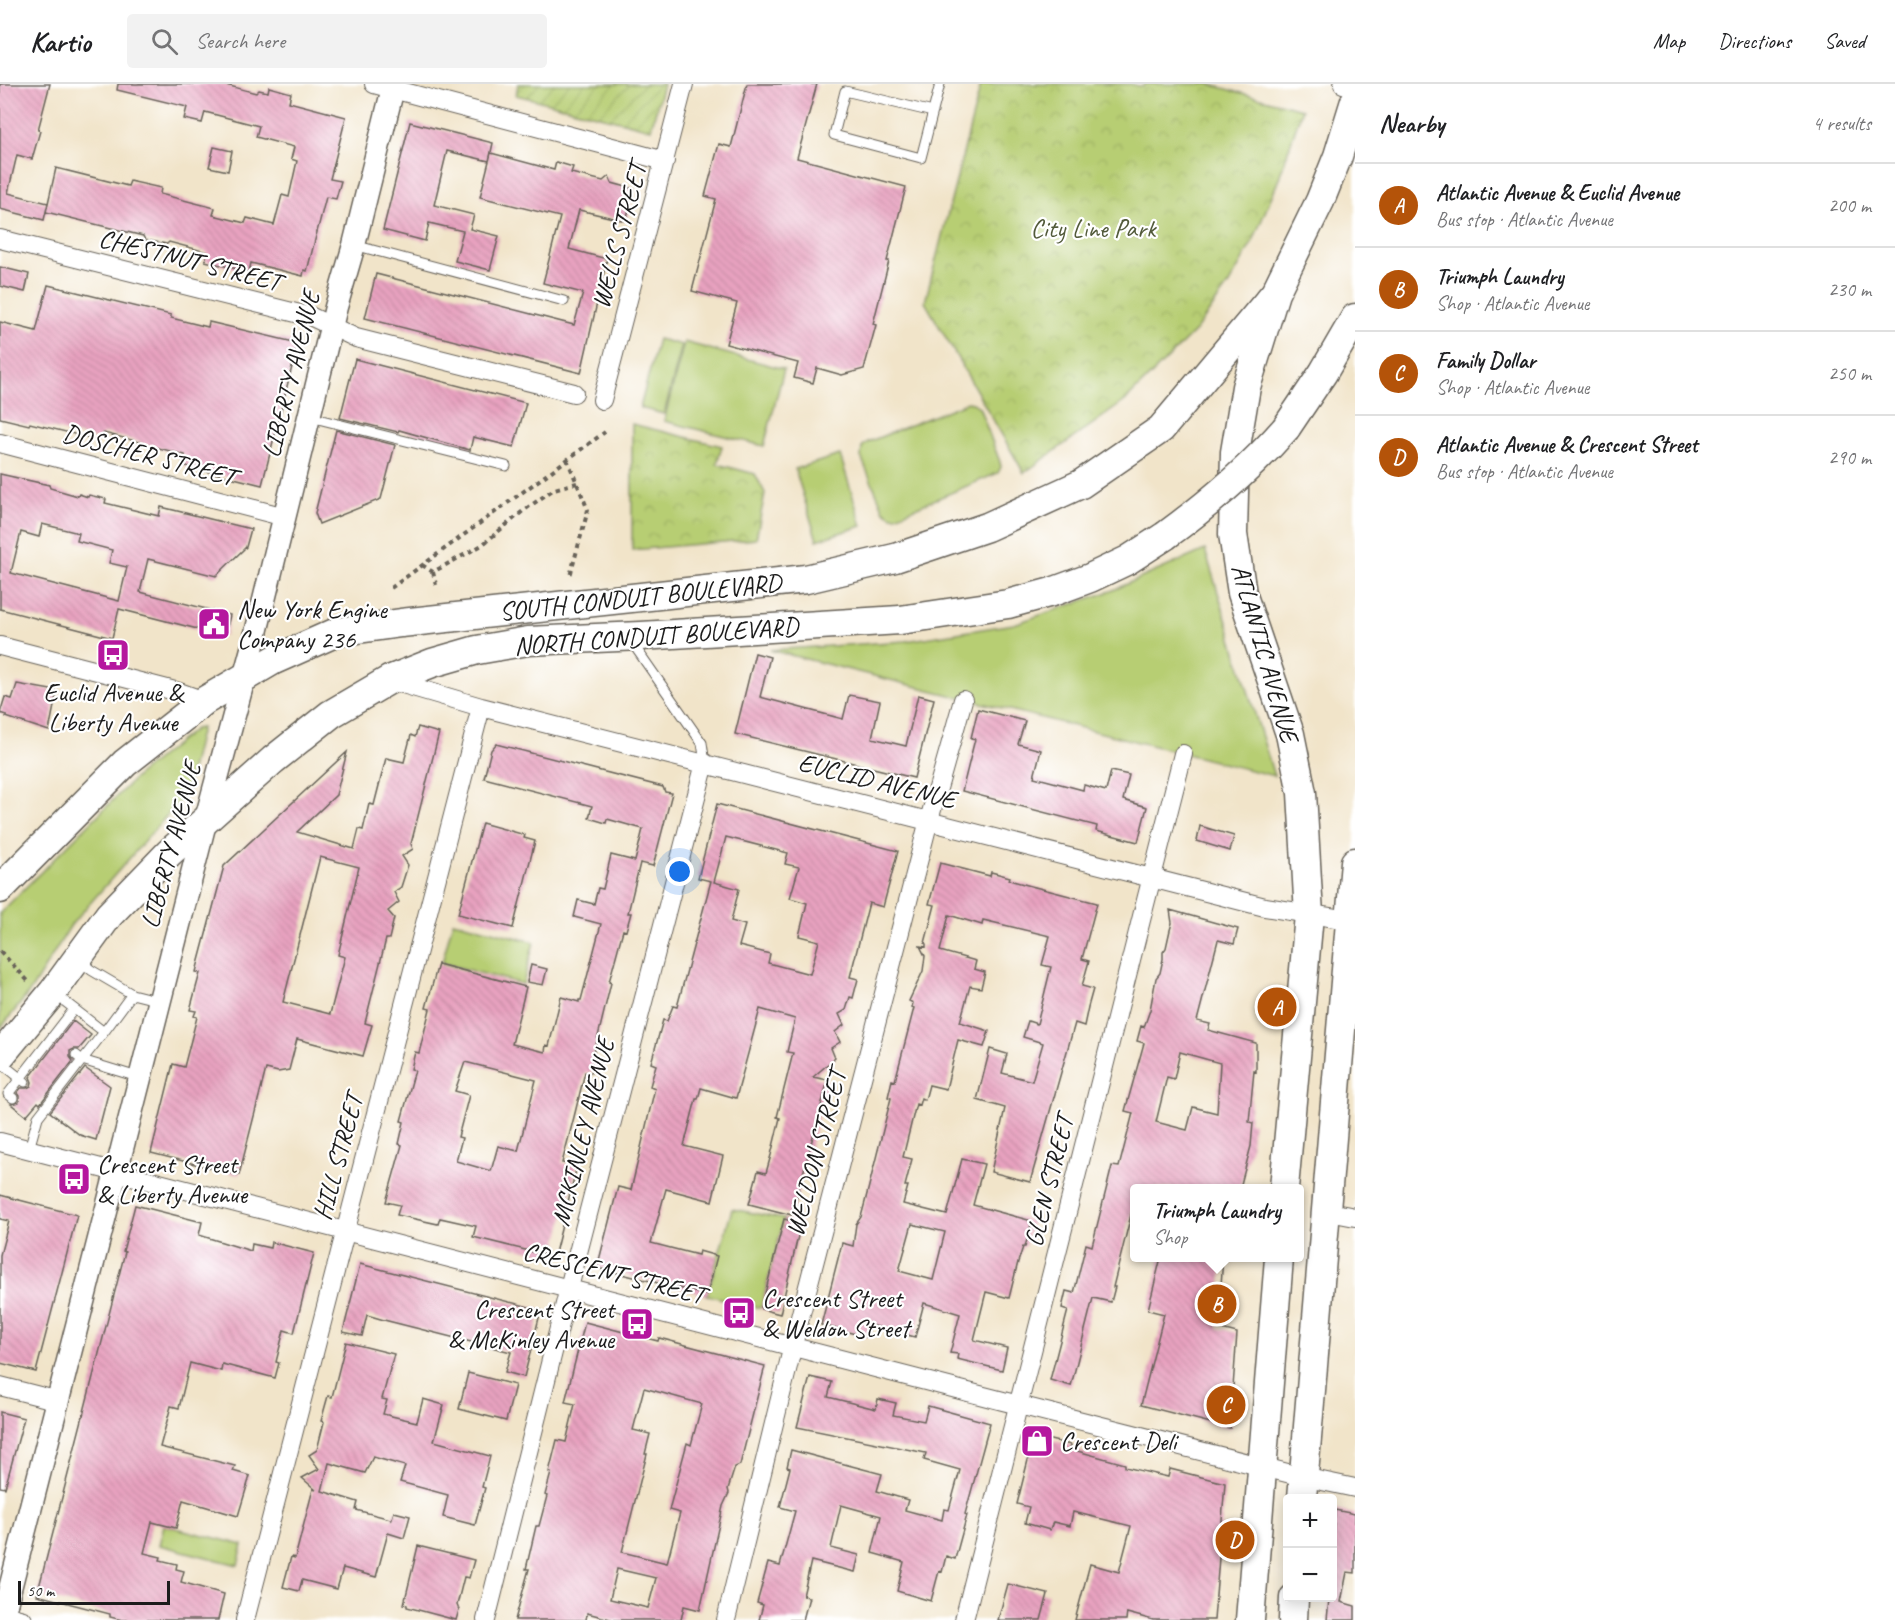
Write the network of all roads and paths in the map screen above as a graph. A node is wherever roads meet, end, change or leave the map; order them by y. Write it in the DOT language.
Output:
graph roads {
  1 [pos="684,84"];
  2 [pos="940,84"];
  3 [pos="1343,84"];
  4 [pos="387,86"];
  5 [pos="1355,87"];
  6 [pos="1355,101"];
  7 [pos="933,112"];
  8 [pos="665,161"];
  9 [pos="0,239"];
  10 [pos="354,245"];
  11 [pos="1275,293"];
  12 [pos="564,302"];
  13 [pos="1355,318"];
  14 [pos="332,327"];
  15 [pos="574,393"];
  16 [pos="602,400"];
  17 [pos="310,417"];
  18 [pos="605,432"];
  19 [pos="0,443"];
  20 [pos="567,459"];
  21 [pos="506,466"];
  22 [pos="577,483"];
  23 [pos="285,517"];
  24 [pos="422,565"];
  25 [pos="433,572"];
  26 [pos="570,576"];
  27 [pos="436,585"];
  28 [pos="391,588"];
  29 [pos="628,637"];
  30 [pos="0,646"];
  31 [pos="245,676"];
  32 [pos="389,680"];
  33 [pos="963,700"];
  34 [pos="204,701"];
  35 [pos="481,706"];
  36 [pos="1183,754"];
  37 [pos="705,763"];
  38 [pos="206,819"];
  39 [pos="929,820"];
  40 [pos="1355,862"];
  41 [pos="1152,878"];
  42 [pos="0,888"];
  43 [pos="1309,915"];
  44 [pos="1352,921"];
  45 [pos="0,951"];
  46 [pos="78,958"];
  47 [pos="132,994"];
  48 [pos="52,995"];
  49 [pos="160,1001"];
  50 [pos="104,1032"];
  51 [pos="0,1056"];
  52 [pos="79,1057"];
  53 [pos="0,1062"];
  54 [pos="141,1078"];
  55 [pos="23,1080"];
  56 [pos="13,1098"];
  57 [pos="0,1142"];
  58 [pos="29,1149"];
  59 [pos="117,1172"];
  60 [pos="1284,1184"];
  61 [pos="1324,1211"];
  62 [pos="1355,1217"];
  63 [pos="345,1230"];
  64 [pos="1279,1262"];
  65 [pos="569,1288"];
  66 [pos="793,1346"];
  67 [pos="0,1386"];
  68 [pos="59,1401"];
  69 [pos="1018,1405"];
  70 [pos="1262,1466"];
  71 [pos="1302,1488"];
  72 [pos="1355,1488"];
  73 [pos="1294,1602"];
  74 [pos="10,1618"];
  75 [pos="245,1620"];
  76 [pos="486,1620"];
  77 [pos="726,1620"];
  78 [pos="964,1620"];
  79 [pos="1250,1620"];
  80 [pos="1293,1620"];
  1 -- 8 [label="street, WELLS STREET"];
  2 -- 7 [label="lane"];
  3 -- 5 [label="street"];
  4 -- 8 [label="street"];
  4 -- 10 [label="street, LIBERTY AVENUE"];
  6 -- 11 [label="main road, ATLANTIC AVENUE"];
  7 -- 7 [label="lane"];
  8 -- 16 [label="street, WELLS STREET"];
  9 -- 14 [label="street, CHESTNUT STREET"];
  10 -- 12 [label="lane"];
  10 -- 14 [label="street, LIBERTY AVENUE"];
  11 -- 31 [label="main road, SOUTH CONDUIT BOULEVARD"];
  11 -- 43 [label="main road, ATLANTIC AVENUE"];
  13 -- 29 [label="main road, NORTH CONDUIT BOULEVARD, bridge"];
  14 -- 15 [label="street, CHESTNUT STREET"];
  14 -- 17 [label="street, LIBERTY AVENUE"];
  17 -- 21 [label="lane"];
  17 -- 23 [label="street, LIBERTY AVENUE"];
  18 -- 20 [label="path"];
  19 -- 23 [label="street, DOSCHER STREET"];
  20 -- 22 [label="path"];
  20 -- 24 [label="path"];
  22 -- 25 [label="path"];
  22 -- 26 [label="path"];
  23 -- 31 [label="street, LIBERTY AVENUE"];
  24 -- 25 [label="path"];
  24 -- 28 [label="path"];
  25 -- 27 [label="path"];
  29 -- 32 [label="main road, NORTH CONDUIT BOULEVARD"];
  29 -- 37 [label="lane"];
  30 -- 34 [label="street"];
  31 -- 34 [label="main road, SOUTH CONDUIT BOULEVARD"];
  31 -- 38 [label="street, LIBERTY AVENUE"];
  32 -- 35 [label="street, EUCLID AVENUE"];
  32 -- 38 [label="main road, NORTH CONDUIT BOULEVARD"];
  33 -- 39 [label="street, WELDON STREET"];
  34 -- 42 [label="main road, SOUTH CONDUIT BOULEVARD"];
  35 -- 37 [label="street, EUCLID AVENUE"];
  35 -- 63 [label="street, HILL STREET"];
  36 -- 41 [label="street, GLEN STREET"];
  37 -- 39 [label="street, EUCLID AVENUE"];
  37 -- 65 [label="street, MCKINLEY AVENUE"];
  38 -- 46 [label="main road, NORTH CONDUIT BOULEVARD"];
  38 -- 49 [label="street, LIBERTY AVENUE"];
  39 -- 41 [label="street, EUCLID AVENUE"];
  39 -- 66 [label="street, WELDON STREET"];
  40 -- 44 [label="main road"];
  41 -- 43 [label="street, EUCLID AVENUE"];
  41 -- 69 [label="street, GLEN STREET"];
  43 -- 44 [label="street, EUCLID AVENUE"];
  43 -- 60 [label="main road, ATLANTIC AVENUE"];
  44 -- 61 [label="main road"];
  45 -- 48 [label="path"];
  46 -- 47 [label="lane"];
  46 -- 48 [label="main road, NORTH CONDUIT BOULEVARD"];
  47 -- 49 [label="lane"];
  47 -- 50 [label="lane"];
  48 -- 50 [label="lane"];
  48 -- 51 [label="main road, NORTH CONDUIT BOULEVARD"];
  48 -- 55 [label="lane"];
  49 -- 54 [label="street, LIBERTY AVENUE"];
  50 -- 52 [label="lane"];
  52 -- 54 [label="lane"];
  52 -- 58 [label="lane"];
  53 -- 55 [label="lane"];
  54 -- 59 [label="street, LIBERTY AVENUE"];
  55 -- 56 [label="lane"];
  57 -- 58 [label="street, CRESCENT STREET"];
  58 -- 59 [label="street, CRESCENT STREET"];
  59 -- 63 [label="street, CRESCENT STREET"];
  59 -- 68 [label="street, LIBERTY AVENUE"];
  61 -- 62 [label="street"];
  61 -- 71 [label="main road"];
  63 -- 65 [label="street, CRESCENT STREET"];
  63 -- 75 [label="street, HILL STREET"];
  64 -- 70 [label="main road"];
  65 -- 66 [label="street, CRESCENT STREET"];
  65 -- 76 [label="street, MCKINLEY AVENUE"];
  66 -- 69 [label="street, CRESCENT STREET"];
  66 -- 77 [label="street, WELDON STREET"];
  67 -- 68 [label="street"];
  68 -- 74 [label="street, LIBERTY AVENUE"];
  69 -- 70 [label="street, CRESCENT STREET"];
  69 -- 78 [label="street, GLEN STREET"];
  70 -- 71 [label="street, CRESCENT STREET"];
  70 -- 79 [label="main road"];
  71 -- 72 [label="street, CRESCENT STREET"];
  73 -- 80 [label="main road"];
}
